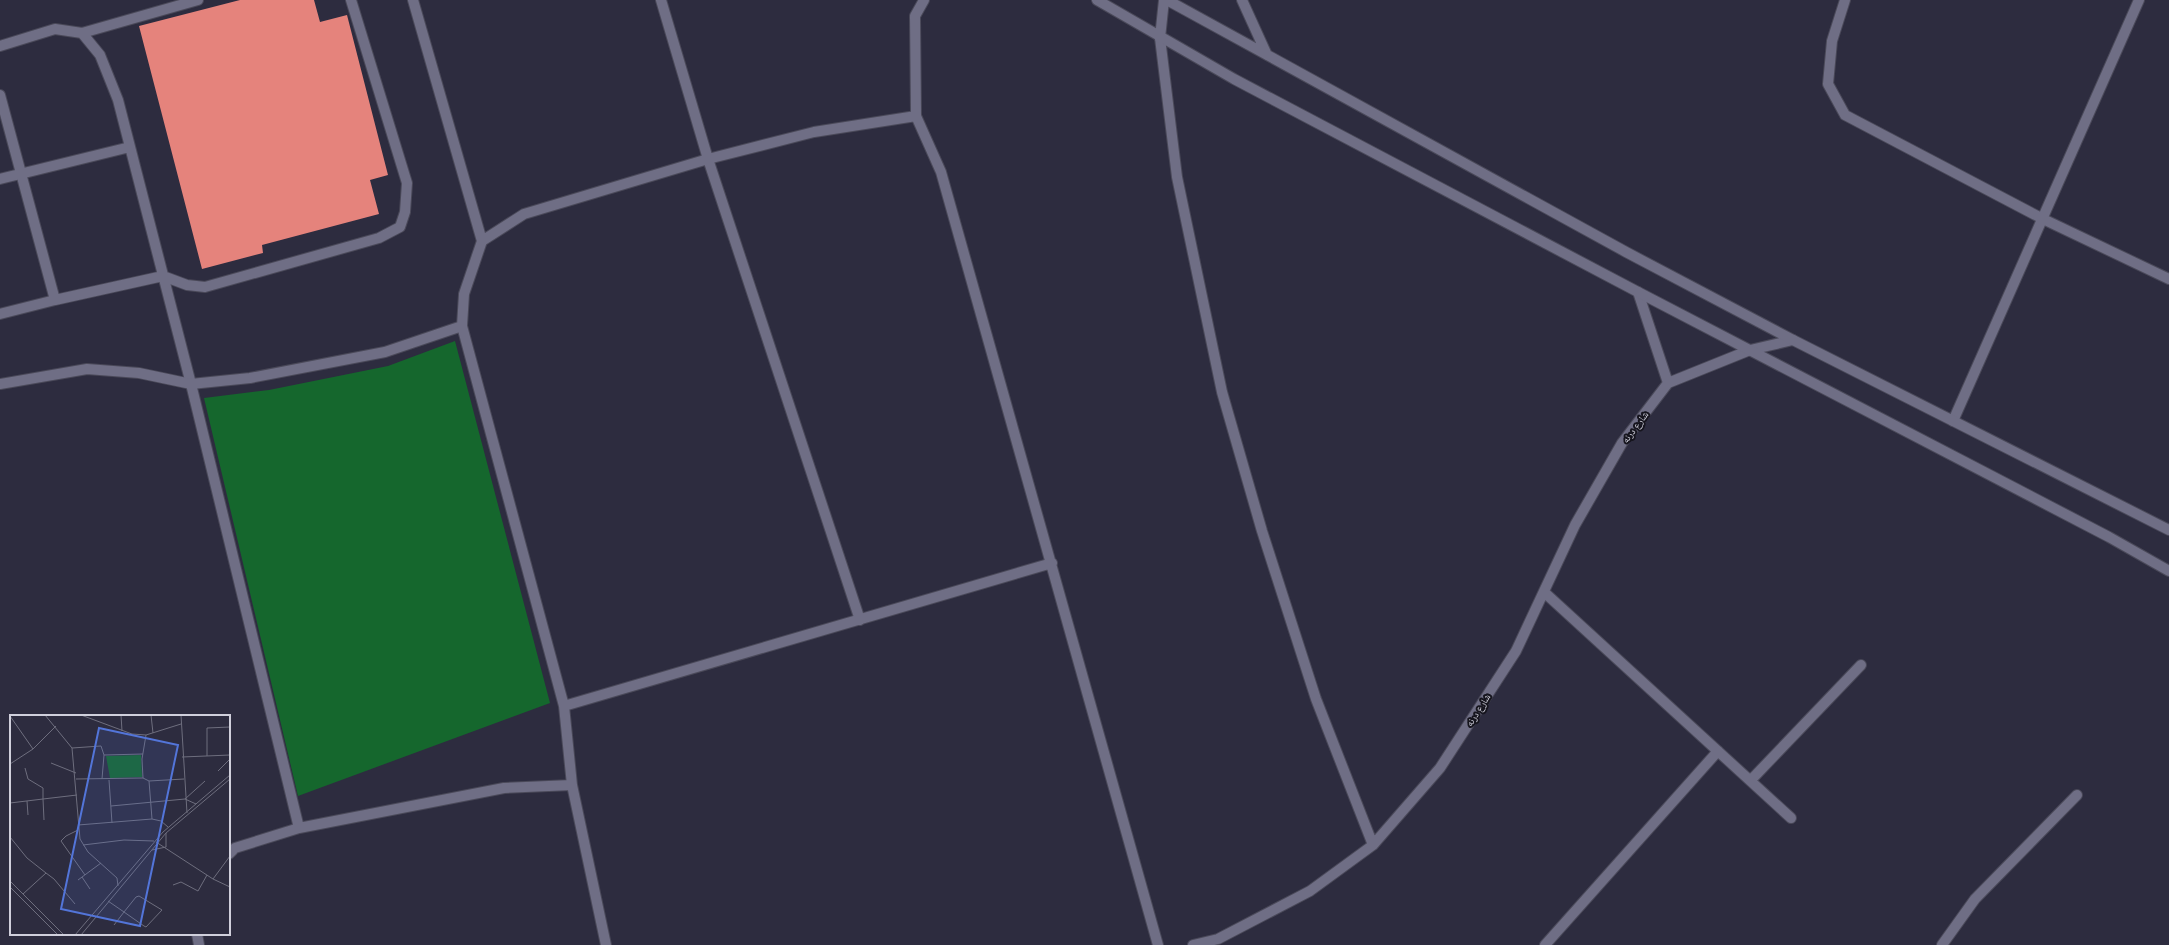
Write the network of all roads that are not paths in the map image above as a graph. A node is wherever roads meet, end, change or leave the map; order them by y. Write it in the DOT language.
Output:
graph roads {
  1 [pos="198,0"];
  2 [pos="352,0"];
  3 [pos="413,0"];
  4 [pos="660,0"];
  5 [pos="924,0"];
  6 [pos="1097,0"];
  7 [pos="1166,0"];
  8 [pos="1242,0"];
  9 [pos="1845,0"];
  10 [pos="2139,0"];
  11 [pos="82,33"];
  12 [pos="1160,38"];
  13 [pos="0,46"];
  14 [pos="1267,55"];
  15 [pos="0,95"];
  16 [pos="916,116"];
  17 [pos="130,147"];
  18 [pos="708,159"];
  19 [pos="21,173"];
  20 [pos="0,178"];
  21 [pos="2043,219"];
  22 [pos="482,241"];
  23 [pos="163,276"];
  24 [pos="2169,279"];
  25 [pos="1638,292"];
  26 [pos="55,300"];
  27 [pos="0,314"];
  28 [pos="462,326"];
  29 [pos="1793,340"];
  30 [pos="1750,350"];
  31 [pos="0,384"];
  32 [pos="191,384"];
  33 [pos="1668,384"];
  34 [pos="1953,421"];
  35 [pos="2169,530"];
  36 [pos="1052,563"];
  37 [pos="2169,571"];
  38 [pos="1544,592"];
  39 [pos="860,620"];
  40 [pos="1861,665"];
  41 [pos="564,706"];
  42 [pos="1718,751"];
  43 [pos="1751,780"];
  44 [pos="572,785"];
  45 [pos="2077,795"];
  46 [pos="1791,818"];
  47 [pos="299,828"];
  48 [pos="1373,844"];
  49 [pos="230,853"];
  50 [pos="197,935"];
  51 [pos="1220,942"];
  52 [pos="199,945"];
  53 [pos="606,945"];
  54 [pos="1158,945"];
  55 [pos="1193,945"];
  56 [pos="1545,945"];
  57 [pos="1942,945"];
  1 -- 11 [label="street"];
  2 -- 23 [label="street"];
  3 -- 22 [label="street"];
  4 -- 18 [label="street"];
  5 -- 16 [label="street"];
  6 -- 12 [label="street"];
  7 -- 12 [label="street"];
  7 -- 14 [label="street"];
  8 -- 14 [label="street"];
  9 -- 21 [label="street"];
  10 -- 21 [label="street"];
  11 -- 13 [label="street"];
  11 -- 17 [label="street"];
  12 -- 25 [label="street"];
  12 -- 48 [label="street"];
  14 -- 29 [label="street"];
  15 -- 19 [label="street"];
  16 -- 18 [label="street"];
  16 -- 36 [label="street"];
  17 -- 19 [label="street"];
  17 -- 23 [label="street"];
  18 -- 22 [label="street"];
  18 -- 39 [label="street"];
  19 -- 20 [label="street"];
  19 -- 26 [label="street"];
  21 -- 24 [label="street"];
  21 -- 34 [label="street"];
  22 -- 28 [label="street"];
  23 -- 26 [label="street"];
  23 -- 32 [label="street"];
  25 -- 30 [label="street"];
  25 -- 33 [label="street"];
  26 -- 27 [label="street"];
  28 -- 32 [label="street"];
  28 -- 41 [label="street"];
  29 -- 30 [label="street, شارع درنه"];
  29 -- 34 [label="street"];
  30 -- 33 [label="street, شارع درنه"];
  30 -- 37 [label="street"];
  31 -- 32 [label="street"];
  32 -- 47 [label="street"];
  33 -- 38 [label="street, شارع درنه"];
  34 -- 35 [label="street"];
  36 -- 39 [label="street"];
  36 -- 54 [label="street"];
  38 -- 42 [label="street"];
  38 -- 48 [label="street, شارع درنه"];
  39 -- 41 [label="street"];
  40 -- 43 [label="street"];
  41 -- 44 [label="street"];
  42 -- 43 [label="street"];
  42 -- 56 [label="street"];
  43 -- 46 [label="street"];
  44 -- 47 [label="street"];
  44 -- 53 [label="street"];
  45 -- 57 [label="street"];
  47 -- 49 [label="street"];
  48 -- 51 [label="street, شارع درنه"];
  50 -- 52 [label="street"];
  51 -- 55 [label="street, شارع درنه"];
}
